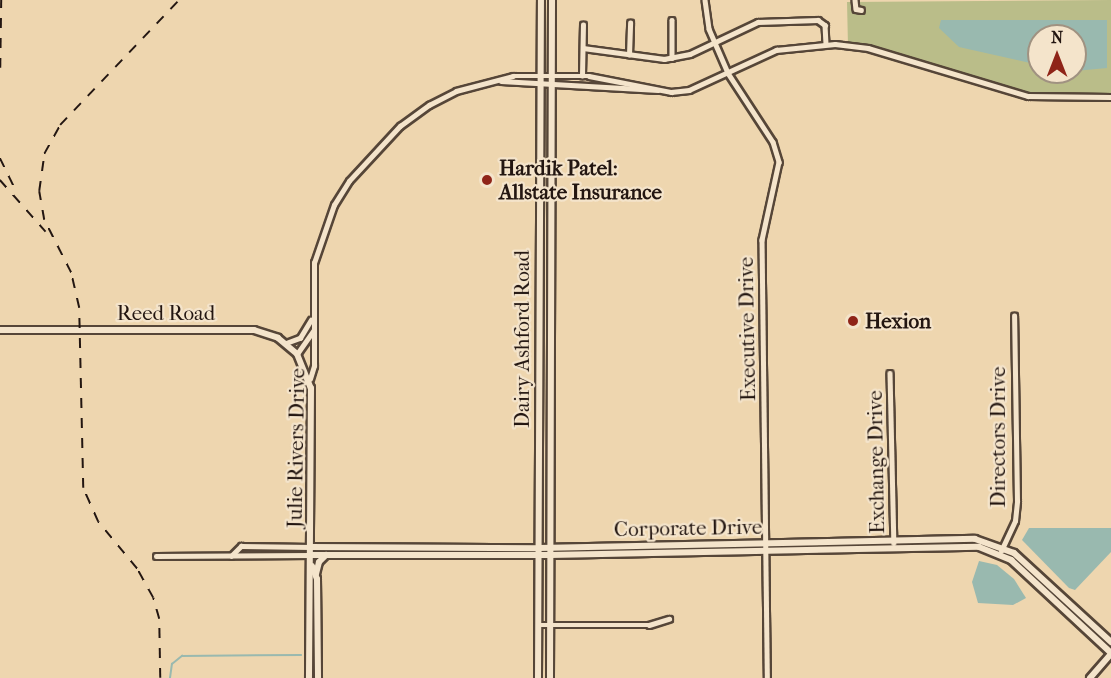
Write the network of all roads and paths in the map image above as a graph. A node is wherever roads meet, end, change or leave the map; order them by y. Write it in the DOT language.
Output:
graph roads {
  1 [pos="705,0"];
  2 [pos="855,0"];
  3 [pos="540,4"];
  4 [pos="552,4"];
  5 [pos="861,10"];
  6 [pos="672,20"];
  7 [pos="630,23"];
  8 [pos="583,25"];
  9 [pos="714,40"];
  10 [pos="826,44"];
  11 [pos="583,48"];
  12 [pos="629,55"];
  13 [pos="672,58"];
  14 [pos="728,73"];
  15 [pos="582,76"];
  16 [pos="541,80"];
  17 [pos="551,80"];
  18 [pos="616,80"];
  19 [pos="615,87"];
  20 [pos="658,90"];
  21 [pos="1111,97"];
  22 [pos="540,176"];
  23 [pos="551,177"];
  24 [pos="538,274"];
  25 [pos="551,274"];
  26 [pos="1014,316"];
  27 [pos="311,320"];
  28 [pos="538,328"];
  29 [pos="551,328"];
  30 [pos="0,330"];
  31 [pos="314,330"];
  32 [pos="286,344"];
  33 [pos="297,354"];
  34 [pos="890,373"];
  35 [pos="310,379"];
  36 [pos="894,541"];
  37 [pos="767,543"];
  38 [pos="601,546"];
  39 [pos="1004,546"];
  40 [pos="288,547"];
  41 [pos="311,547"];
  42 [pos="428,547"];
  43 [pos="550,548"];
  44 [pos="894,549"];
  45 [pos="767,551"];
  46 [pos="539,552"];
  47 [pos="1000,553"];
  48 [pos="288,555"];
  49 [pos="311,555"];
  50 [pos="326,555"];
  51 [pos="428,555"];
  52 [pos="550,555"];
  53 [pos="601,555"];
  54 [pos="156,556"];
  55 [pos="231,556"];
  56 [pos="312,566"];
  57 [pos="316,575"];
  58 [pos="669,619"];
  59 [pos="538,625"];
  60 [pos="550,625"];
  61 [pos="1111,642"];
  62 [pos="1111,654"];
  63 [pos="309,676"];
  64 [pos="318,677"];
  65 [pos="538,678"];
  66 [pos="550,678"];
  67 [pos="767,678"];
  68 [pos="1090,678"];
  1 -- 9 [label="street, Executive Drive"];
  2 -- 5 [label="street"];
  3 -- 4 [label="street"];
  3 -- 16 [label="street, Dairy Ashford Road"];
  4 -- 17 [label="street, Dairy Ashford Road"];
  6 -- 13 [label="street"];
  7 -- 12 [label="street"];
  8 -- 11 [label="street"];
  9 -- 10 [label="street"];
  9 -- 13 [label="street"];
  9 -- 14 [label="street, Executive Drive"];
  10 -- 14 [label="street"];
  10 -- 21 [label="street"];
  11 -- 12 [label="street"];
  11 -- 15 [label="street"];
  12 -- 13 [label="street"];
  14 -- 20 [label="street"];
  14 -- 37 [label="street, Executive Drive"];
  15 -- 17 [label="street"];
  15 -- 18 [label="street"];
  16 -- 17 [label="street, Julie Rivers Drive"];
  16 -- 22 [label="street, Dairy Ashford Road"];
  16 -- 27 [label="street, Julie Rivers Drive"];
  17 -- 19 [label="street"];
  17 -- 23 [label="street, Dairy Ashford Road"];
  18 -- 19 [label="street"];
  18 -- 20 [label="street"];
  19 -- 20 [label="street"];
  22 -- 23 [label="street"];
  22 -- 24 [label="street, Dairy Ashford Road"];
  23 -- 25 [label="street, Dairy Ashford Road"];
  24 -- 25 [label="street"];
  24 -- 28 [label="street, Dairy Ashford Road"];
  25 -- 29 [label="street, Dairy Ashford Road"];
  26 -- 39 [label="street, Directors Drive"];
  27 -- 31 [label="street, Julie Rivers Drive"];
  27 -- 32 [label="street, Julie Rivers Drive"];
  28 -- 29 [label="street"];
  28 -- 46 [label="street, Dairy Ashford Road"];
  29 -- 43 [label="street, Dairy Ashford Road"];
  30 -- 32 [label="street, Reed Road"];
  31 -- 33 [label="street, Julie Rivers Drive"];
  31 -- 35 [label="street, Julie Rivers Drive"];
  32 -- 33 [label="street, Reed Road"];
  33 -- 35 [label="street, Reed Road"];
  34 -- 36 [label="street, Exchange Drive"];
  35 -- 41 [label="street, Julie Rivers Drive"];
  36 -- 37 [label="street, Corporate Drive"];
  36 -- 39 [label="street, Corporate Drive"];
  36 -- 44 [label="street, Exchange Drive"];
  37 -- 38 [label="street, Corporate Drive"];
  37 -- 45 [label="street, Executive Drive"];
  38 -- 43 [label="street, Corporate Drive"];
  38 -- 53 [label="street"];
  39 -- 47 [label="street, Directors Drive"];
  39 -- 61 [label="street, Corporate Drive"];
  40 -- 41 [label="street, Corporate Drive"];
  40 -- 48 [label="street"];
  40 -- 55 [label="street, Corporate Drive"];
  41 -- 42 [label="street, Corporate Drive"];
  41 -- 49 [label="street, Julie Rivers Drive"];
  42 -- 46 [label="street, Corporate Drive"];
  42 -- 51 [label="street"];
  43 -- 46 [label="street, Corporate Drive"];
  43 -- 52 [label="street, Dairy Ashford Road"];
  44 -- 45 [label="street, Corporate Drive"];
  44 -- 47 [label="street, Corporate Drive"];
  45 -- 53 [label="street, Corporate Drive"];
  45 -- 67 [label="street, Executive Drive"];
  46 -- 51 [label="street, Corporate Drive"];
  46 -- 52 [label="street, Corporate Drive"];
  46 -- 59 [label="street, Dairy Ashford Road"];
  47 -- 62 [label="street, Corporate Drive"];
  48 -- 49 [label="street, Corporate Drive"];
  48 -- 55 [label="street, Corporate Drive"];
  49 -- 50 [label="street, Corporate Drive"];
  49 -- 56 [label="street, Julie Rivers Drive"];
  50 -- 51 [label="street, Corporate Drive"];
  50 -- 57 [label="street"];
  52 -- 53 [label="street, Corporate Drive"];
  52 -- 60 [label="street, Dairy Ashford Road"];
  54 -- 55 [label="street, Corporate Drive"];
  56 -- 57 [label="street, Julie Rivers Drive"];
  56 -- 63 [label="street, Julie Rivers Drive"];
  57 -- 64 [label="street, Julie Rivers Drive"];
  58 -- 60 [label="street"];
  59 -- 60 [label="street"];
  59 -- 65 [label="street, Dairy Ashford Road"];
  60 -- 66 [label="street, Dairy Ashford Road"];
  62 -- 68 [label="street"];
  63 -- 64 [label="street"];
}
